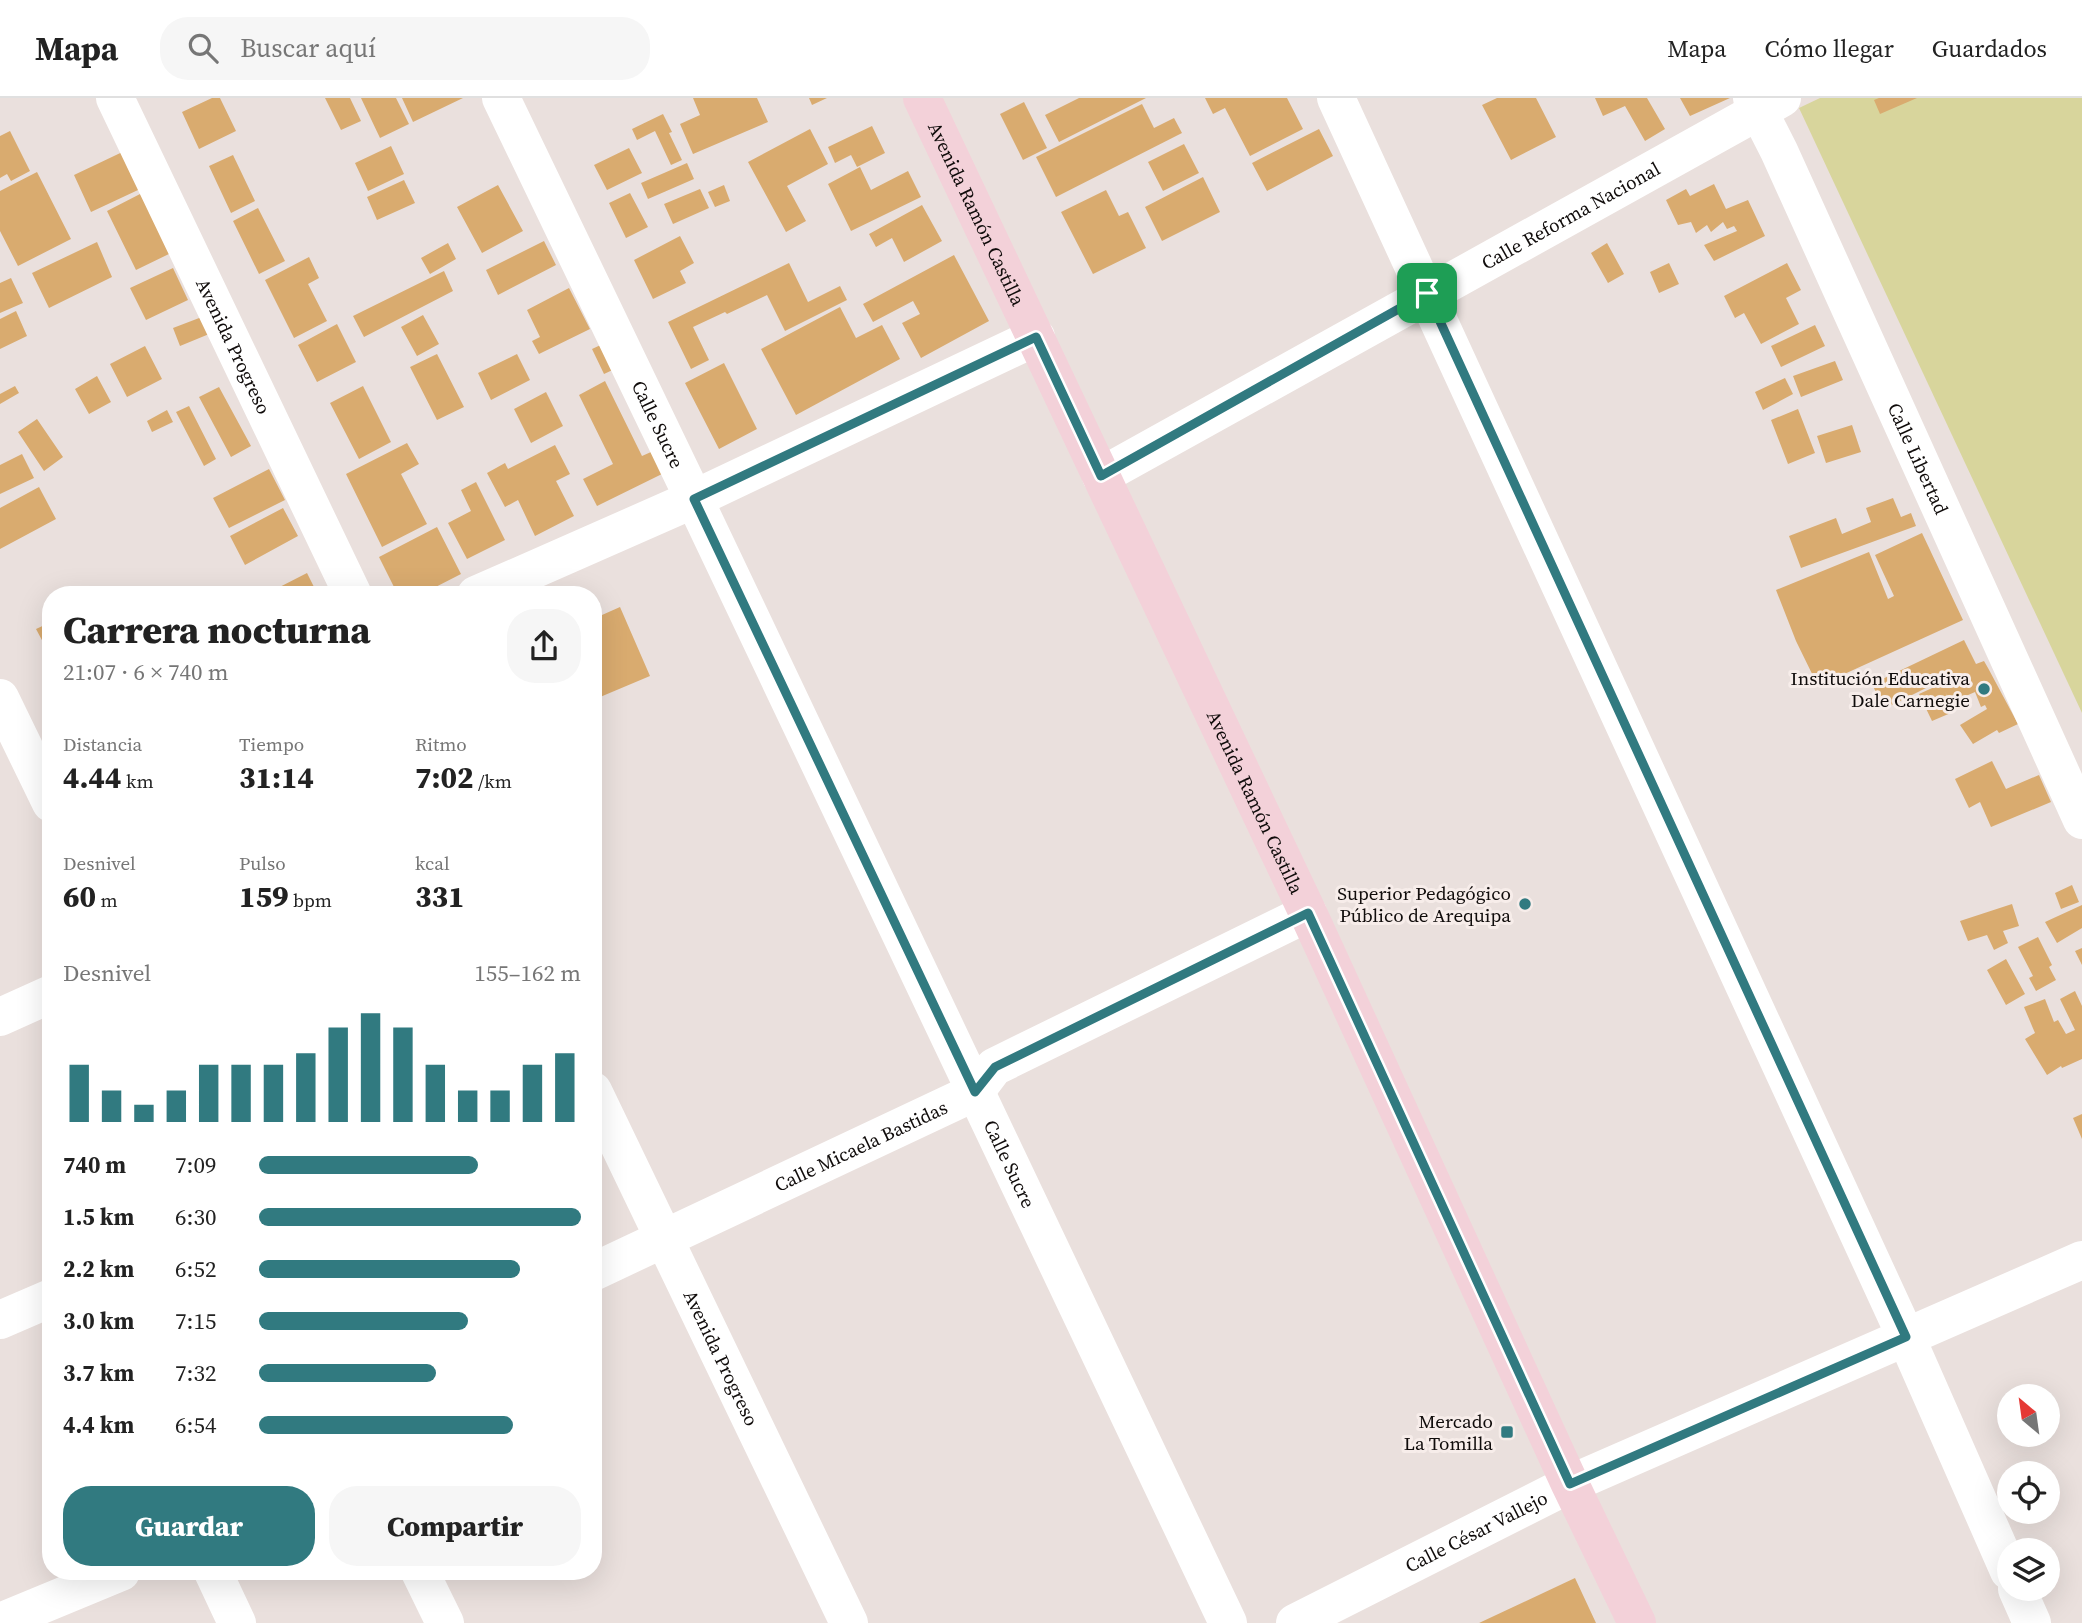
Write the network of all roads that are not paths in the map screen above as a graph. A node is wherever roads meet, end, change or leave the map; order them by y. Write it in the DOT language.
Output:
graph roads {
  1 [pos="115,98"];
  2 [pos="501,98"];
  3 [pos="922,98"];
  4 [pos="1336,98"];
  5 [pos="1765,102"];
  6 [pos="1427,293"];
  7 [pos="1036,337"];
  8 [pos="1101,476"];
  9 [pos="694,499"];
  10 [pos="349,586"];
  11 [pos="496,586"];
  12 [pos="0,698"];
  13 [pos="42,784"];
  14 [pos="2082,820"];
  15 [pos="1308,913"];
  16 [pos="42,998"];
  17 [pos="0,1017"];
  18 [pos="975,1092"];
  19 [pos="602,1109"];
  20 [pos="666,1237"];
  21 [pos="2082,1260"];
  22 [pos="602,1268"];
  23 [pos="42,1302"];
  24 [pos="0,1320"];
  25 [pos="1906,1337"];
  26 [pos="1570,1484"];
  27 [pos="1997,1544"];
  28 [pos="102,1580"];
  29 [pos="217,1580"];
  30 [pos="424,1580"];
  31 [pos="2022,1601"];
  32 [pos="0,1622"];
  33 [pos="237,1623"];
  34 [pos="445,1623"];
  35 [pos="849,1623"];
  36 [pos="1228,1623"];
  37 [pos="1295,1623"];
  38 [pos="1637,1623"];
  39 [pos="2032,1623"];
  1 -- 10 [label="street, Avenida Progreso"];
  2 -- 9 [label="street, Calle Sucre"];
  3 -- 7 [label="main road, Avenida Ramón Castilla"];
  4 -- 6 [label="street"];
  5 -- 6 [label="street, Calle Reforma Nacional"];
  5 -- 14 [label="street, Calle Libertad"];
  6 -- 8 [label="street, Calle Reforma Nacional"];
  6 -- 25 [label="street"];
  7 -- 8 [label="main road, Avenida Ramón Castilla"];
  7 -- 9 [label="street"];
  8 -- 15 [label="main road, Avenida Ramón Castilla"];
  9 -- 11 [label="street"];
  9 -- 18 [label="street, Calle Sucre"];
  12 -- 13 [label="street"];
  15 -- 18 [label="street, Calle Micaela Bastidas"];
  15 -- 26 [label="main road, Avenida Ramón Castilla"];
  16 -- 17 [label="street"];
  18 -- 20 [label="street, Calle Micaela Bastidas"];
  18 -- 36 [label="street, Calle Sucre"];
  19 -- 20 [label="street, Avenida Progreso"];
  20 -- 22 [label="street, Calle Micaela Bastidas"];
  20 -- 35 [label="street, Avenida Progreso"];
  21 -- 25 [label="street, Calle César Vallejo"];
  23 -- 24 [label="street"];
  25 -- 26 [label="street, Calle César Vallejo"];
  25 -- 27 [label="street"];
  26 -- 37 [label="street, Calle César Vallejo"];
  26 -- 38 [label="main road, Avenida Ramón Castilla"];
  28 -- 32 [label="street"];
  29 -- 33 [label="street"];
  30 -- 34 [label="street"];
  31 -- 39 [label="street"];
}
